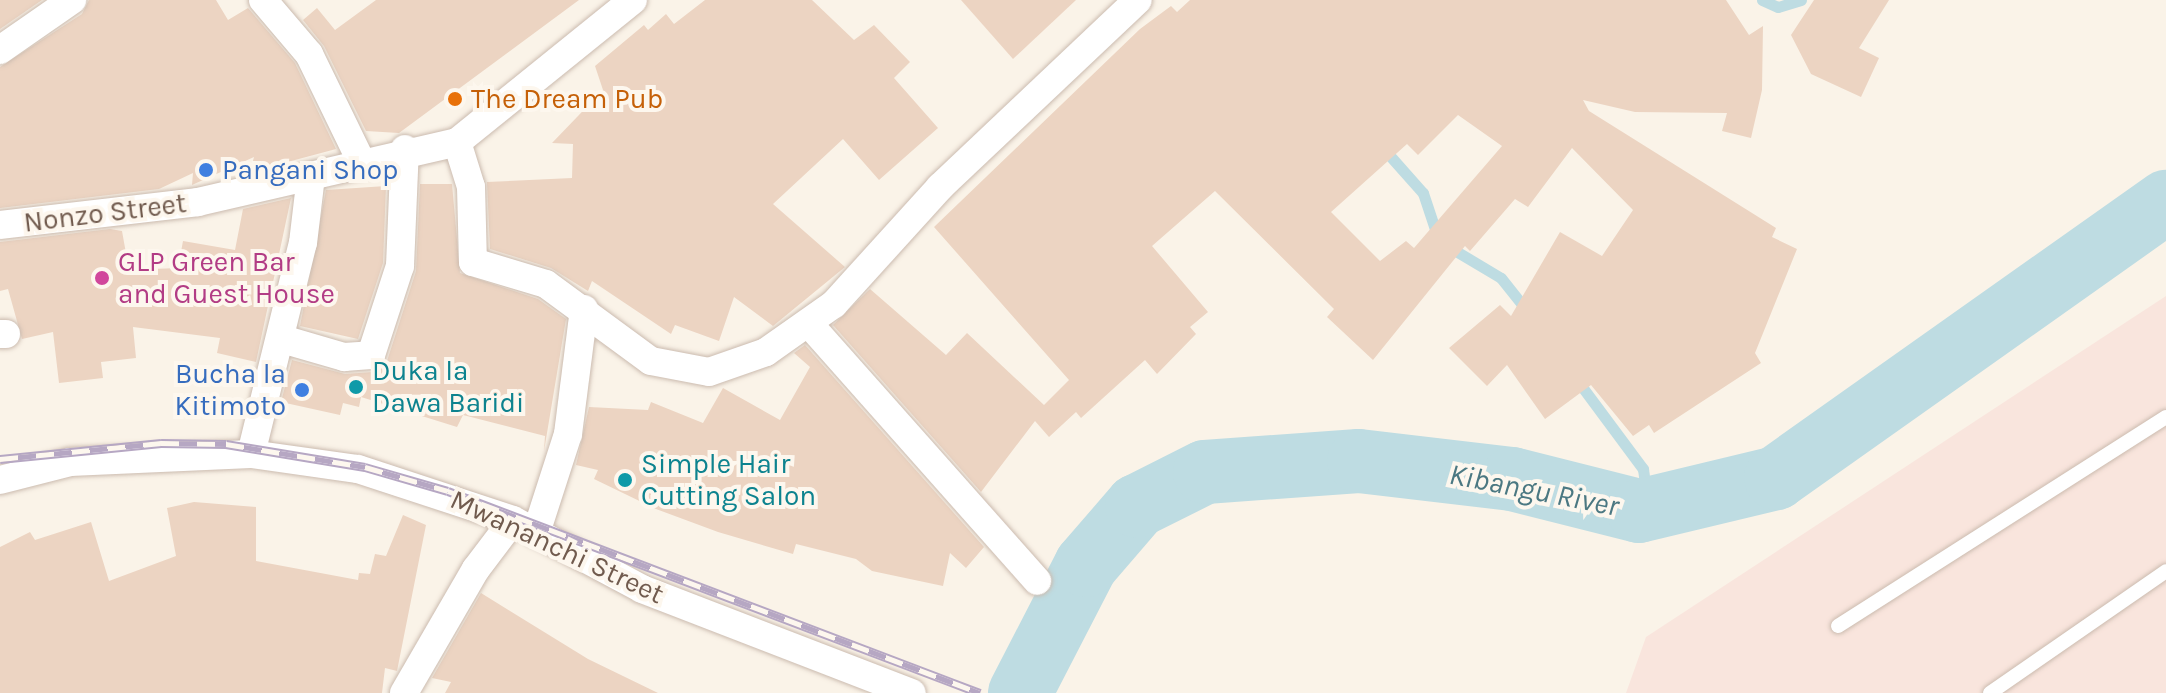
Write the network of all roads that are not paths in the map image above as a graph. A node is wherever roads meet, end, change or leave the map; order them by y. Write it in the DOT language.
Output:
graph roads {
  1 [pos="72,0"];
  2 [pos="263,0"];
  3 [pos="633,0"];
  4 [pos="1138,0"];
  5 [pos="0,50"];
  6 [pos="457,142"];
  7 [pos="405,149"];
  8 [pos="363,165"];
  9 [pos="311,176"];
  10 [pos="0,225"];
  11 [pos="584,309"];
  12 [pos="810,325"];
  13 [pos="282,339"];
  14 [pos="2166,417"];
  15 [pos="251,454"];
  16 [pos="0,480"];
  17 [pos="525,527"];
  18 [pos="2166,571"];
  19 [pos="1037,581"];
  20 [pos="1838,626"];
  21 [pos="404,693"];
  22 [pos="912,693"];
  23 [pos="1990,693"];
  1 -- 5 [label="street"];
  2 -- 8 [label="street"];
  3 -- 6 [label="street"];
  4 -- 12 [label="street"];
  6 -- 7 [label="street, Nonzo Street"];
  6 -- 11 [label="street"];
  7 -- 8 [label="street, Nonzo Street"];
  7 -- 13 [label="street"];
  8 -- 9 [label="street, Nonzo Street"];
  9 -- 10 [label="street, Nonzo Street"];
  9 -- 13 [label="street"];
  11 -- 12 [label="street"];
  11 -- 17 [label="street"];
  12 -- 19 [label="street"];
  13 -- 15 [label="street"];
  14 -- 20 [label="lane"];
  15 -- 16 [label="street, Mwananchi Street"];
  15 -- 17 [label="street, Mwananchi Street"];
  17 -- 21 [label="street"];
  17 -- 22 [label="street, Mwananchi Street"];
  18 -- 23 [label="lane"];
}
